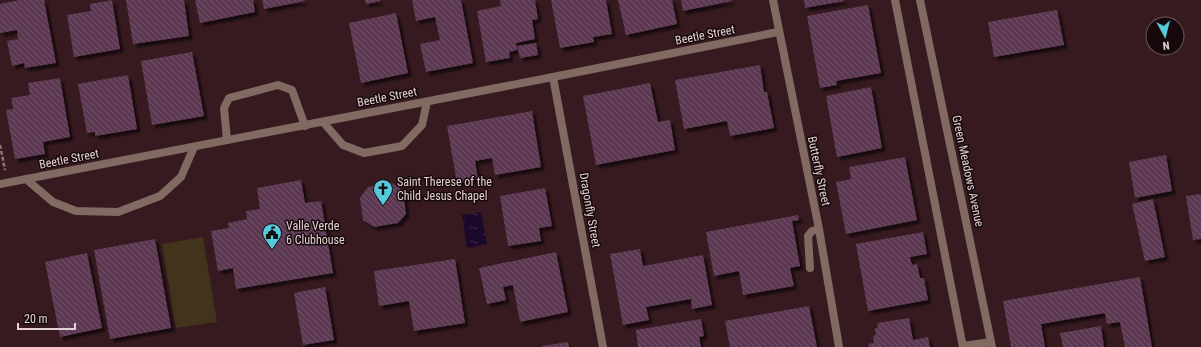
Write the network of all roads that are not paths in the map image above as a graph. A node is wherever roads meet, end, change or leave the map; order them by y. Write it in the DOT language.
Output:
graph roads {
  1 [pos="772,0"];
  2 [pos="895,0"];
  3 [pos="920,0"];
  4 [pos="778,32"];
  5 [pos="553,78"];
  6 [pos="427,102"];
  7 [pos="323,122"];
  8 [pos="305,126"];
  9 [pos="227,140"];
  10 [pos="194,147"];
  11 [pos="26,179"];
  12 [pos="4,183"];
  13 [pos="819,229"];
  14 [pos="810,268"];
  15 [pos="991,344"];
  16 [pos="603,347"];
  17 [pos="839,347"];
  18 [pos="963,347"];
  1 -- 4 [label="street, Butterfly Street"];
  2 -- 18 [label="street"];
  3 -- 15 [label="street, Green Meadows Avenue"];
  4 -- 5 [label="street, Beetle Street"];
  4 -- 13 [label="street, Butterfly Street"];
  5 -- 6 [label="street, Beetle Street"];
  5 -- 16 [label="street, Dragonfly Street"];
  6 -- 7 [label="street, Beetle Street"];
  6 -- 7 [label="street"];
  7 -- 8 [label="street, Beetle Street"];
  8 -- 9 [label="street, Beetle Street"];
  8 -- 9 [label="street"];
  9 -- 10 [label="street, Beetle Street"];
  10 -- 11 [label="street, Beetle Street"];
  10 -- 11 [label="street"];
  11 -- 12 [label="street, Beetle Street"];
  13 -- 14 [label="street"];
  13 -- 17 [label="street, Butterfly Street"];
  15 -- 18 [label="street"];
}
